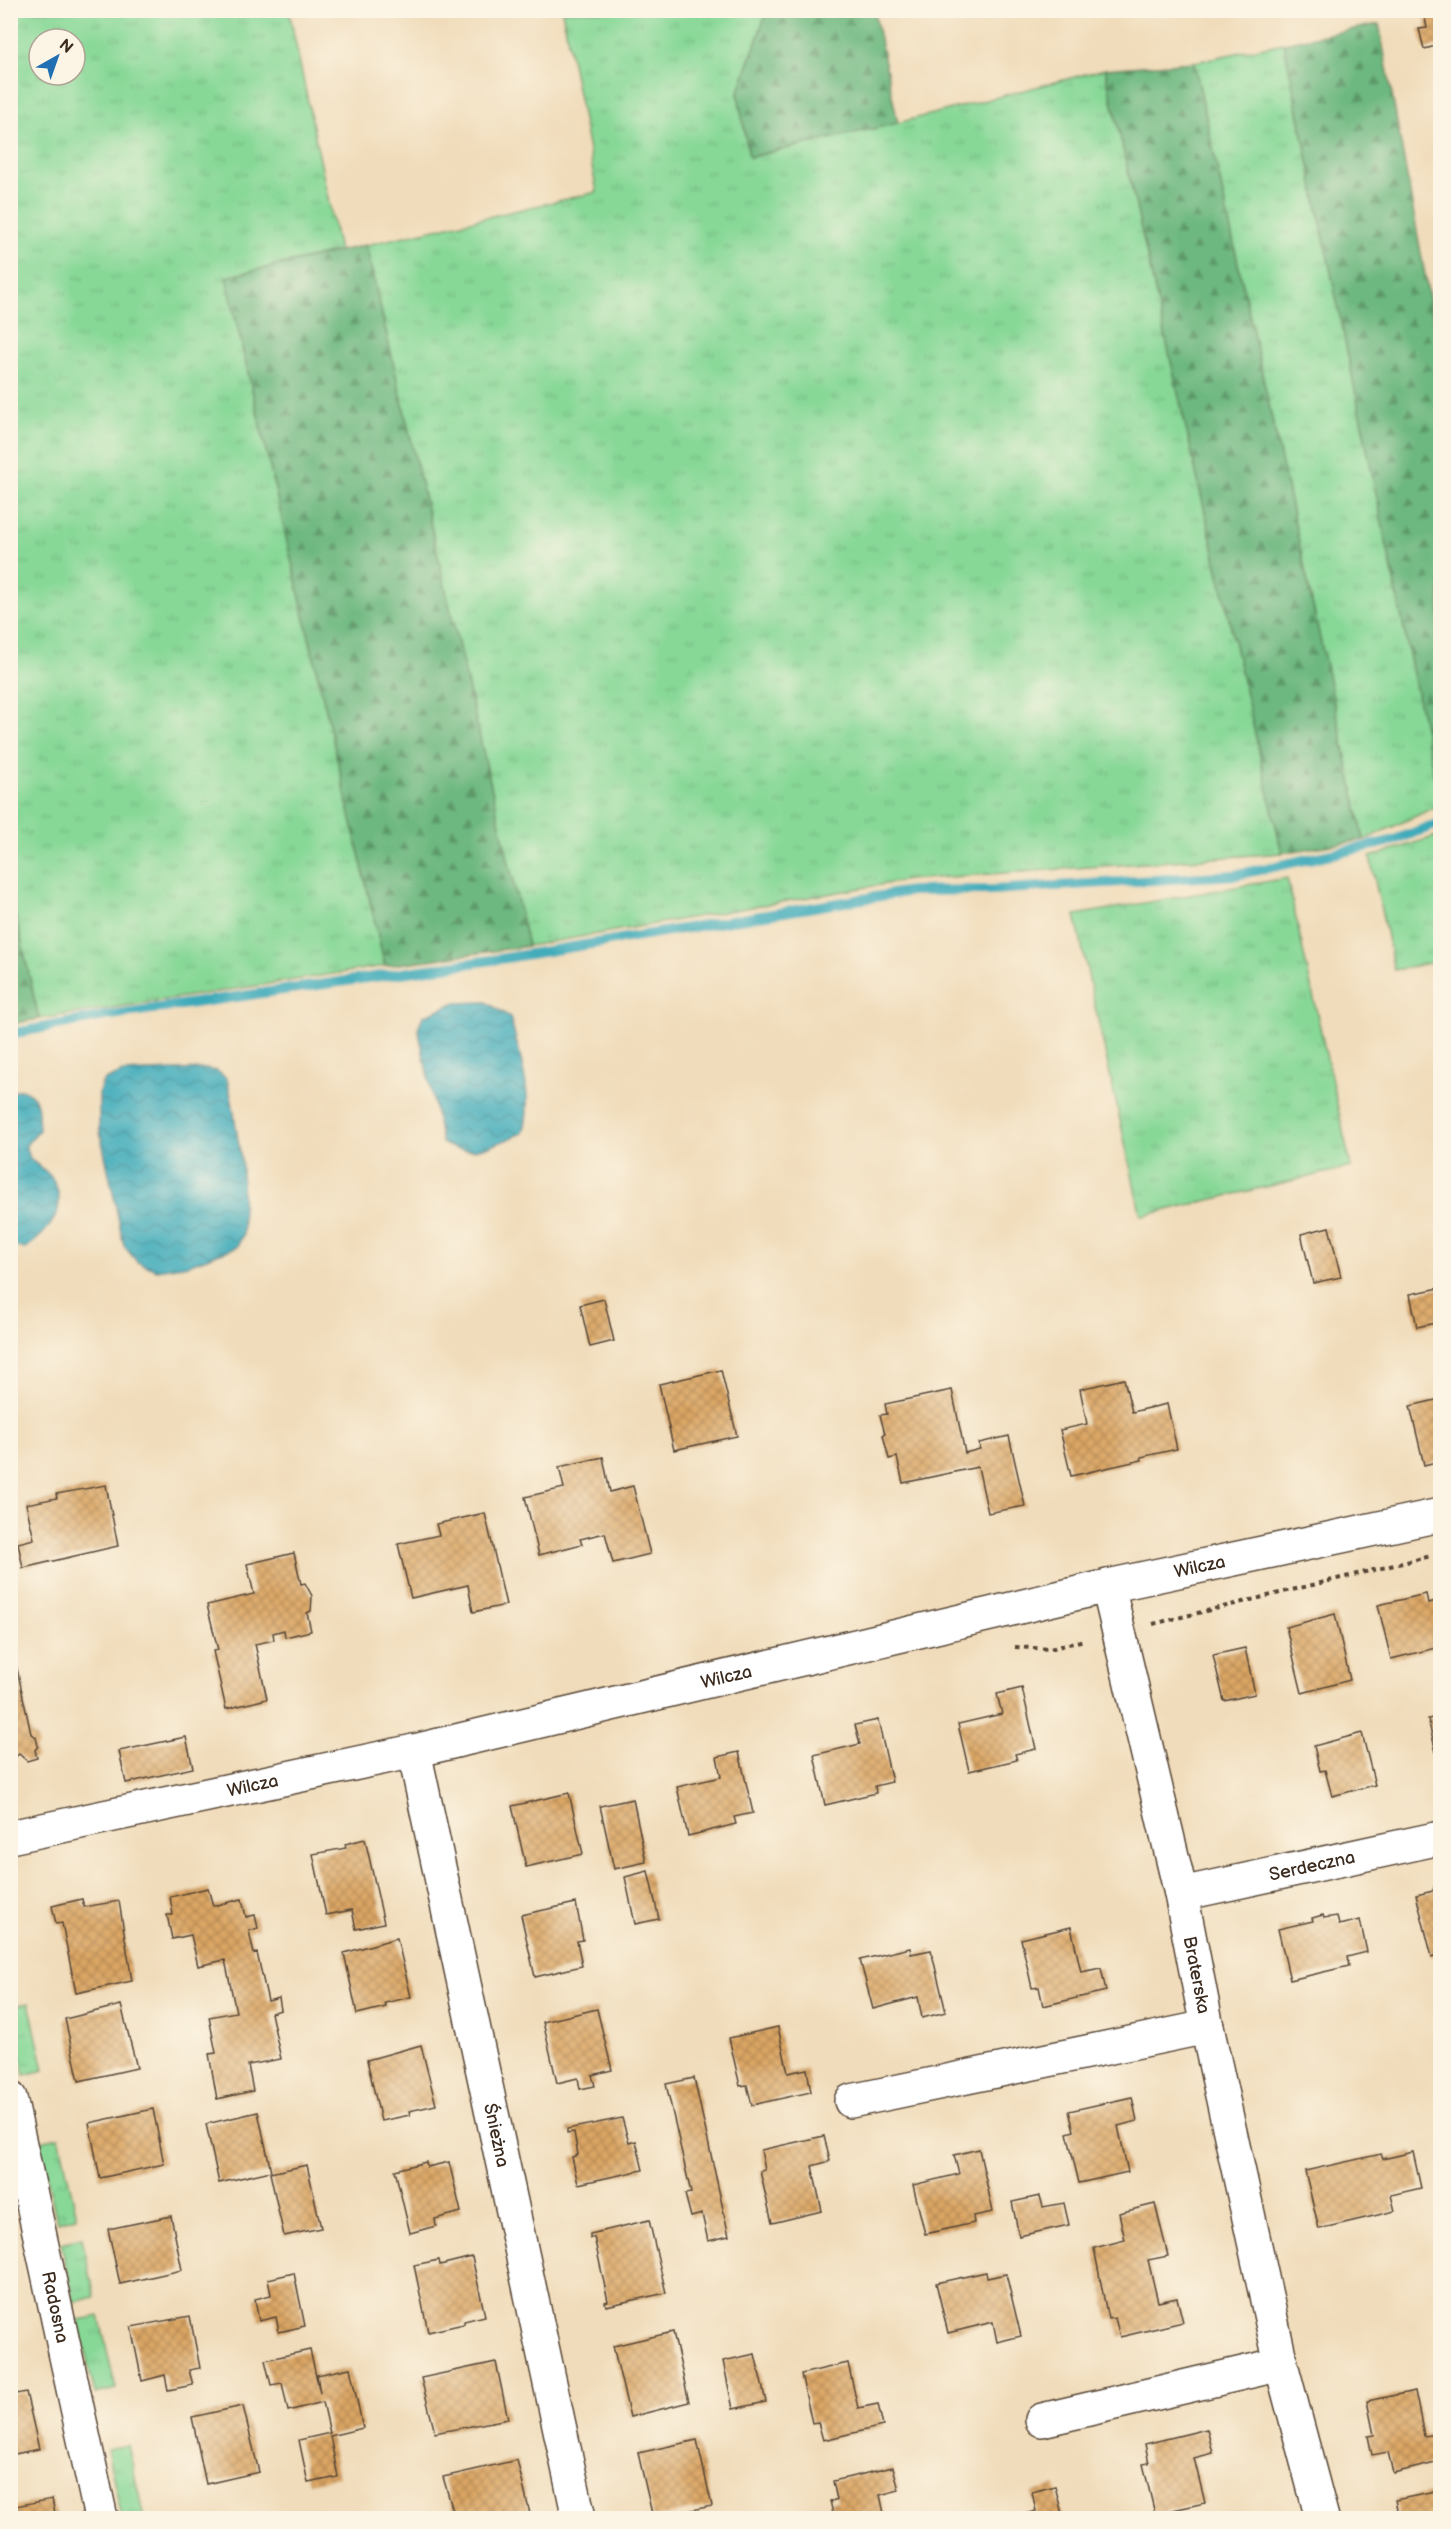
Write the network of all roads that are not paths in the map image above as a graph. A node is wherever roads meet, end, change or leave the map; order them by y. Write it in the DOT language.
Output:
graph roads {
  1 [pos="1440,1515"];
  2 [pos="1108,1586"];
  3 [pos="414,1751"];
  4 [pos="10,1837"];
  5 [pos="1440,1838"];
  6 [pos="1181,1894"];
  7 [pos="1208,2027"];
  8 [pos="10,2098"];
  9 [pos="852,2101"];
  10 [pos="1281,2364"];
  11 [pos="1042,2420"];
  12 [pos="101,2518"];
  13 [pos="579,2518"];
  14 [pos="1322,2518"];
  1 -- 2 [label="street, Wilcza"];
  2 -- 3 [label="street, Wilcza"];
  2 -- 6 [label="street, Braterska"];
  3 -- 4 [label="street, Wilcza"];
  3 -- 13 [label="street, Śnieżna"];
  5 -- 6 [label="street, Serdeczna"];
  6 -- 7 [label="street, Braterska"];
  7 -- 9 [label="street"];
  7 -- 10 [label="street, Braterska"];
  8 -- 12 [label="street, Radosna"];
  10 -- 11 [label="street"];
  10 -- 14 [label="street, Braterska"];
}
